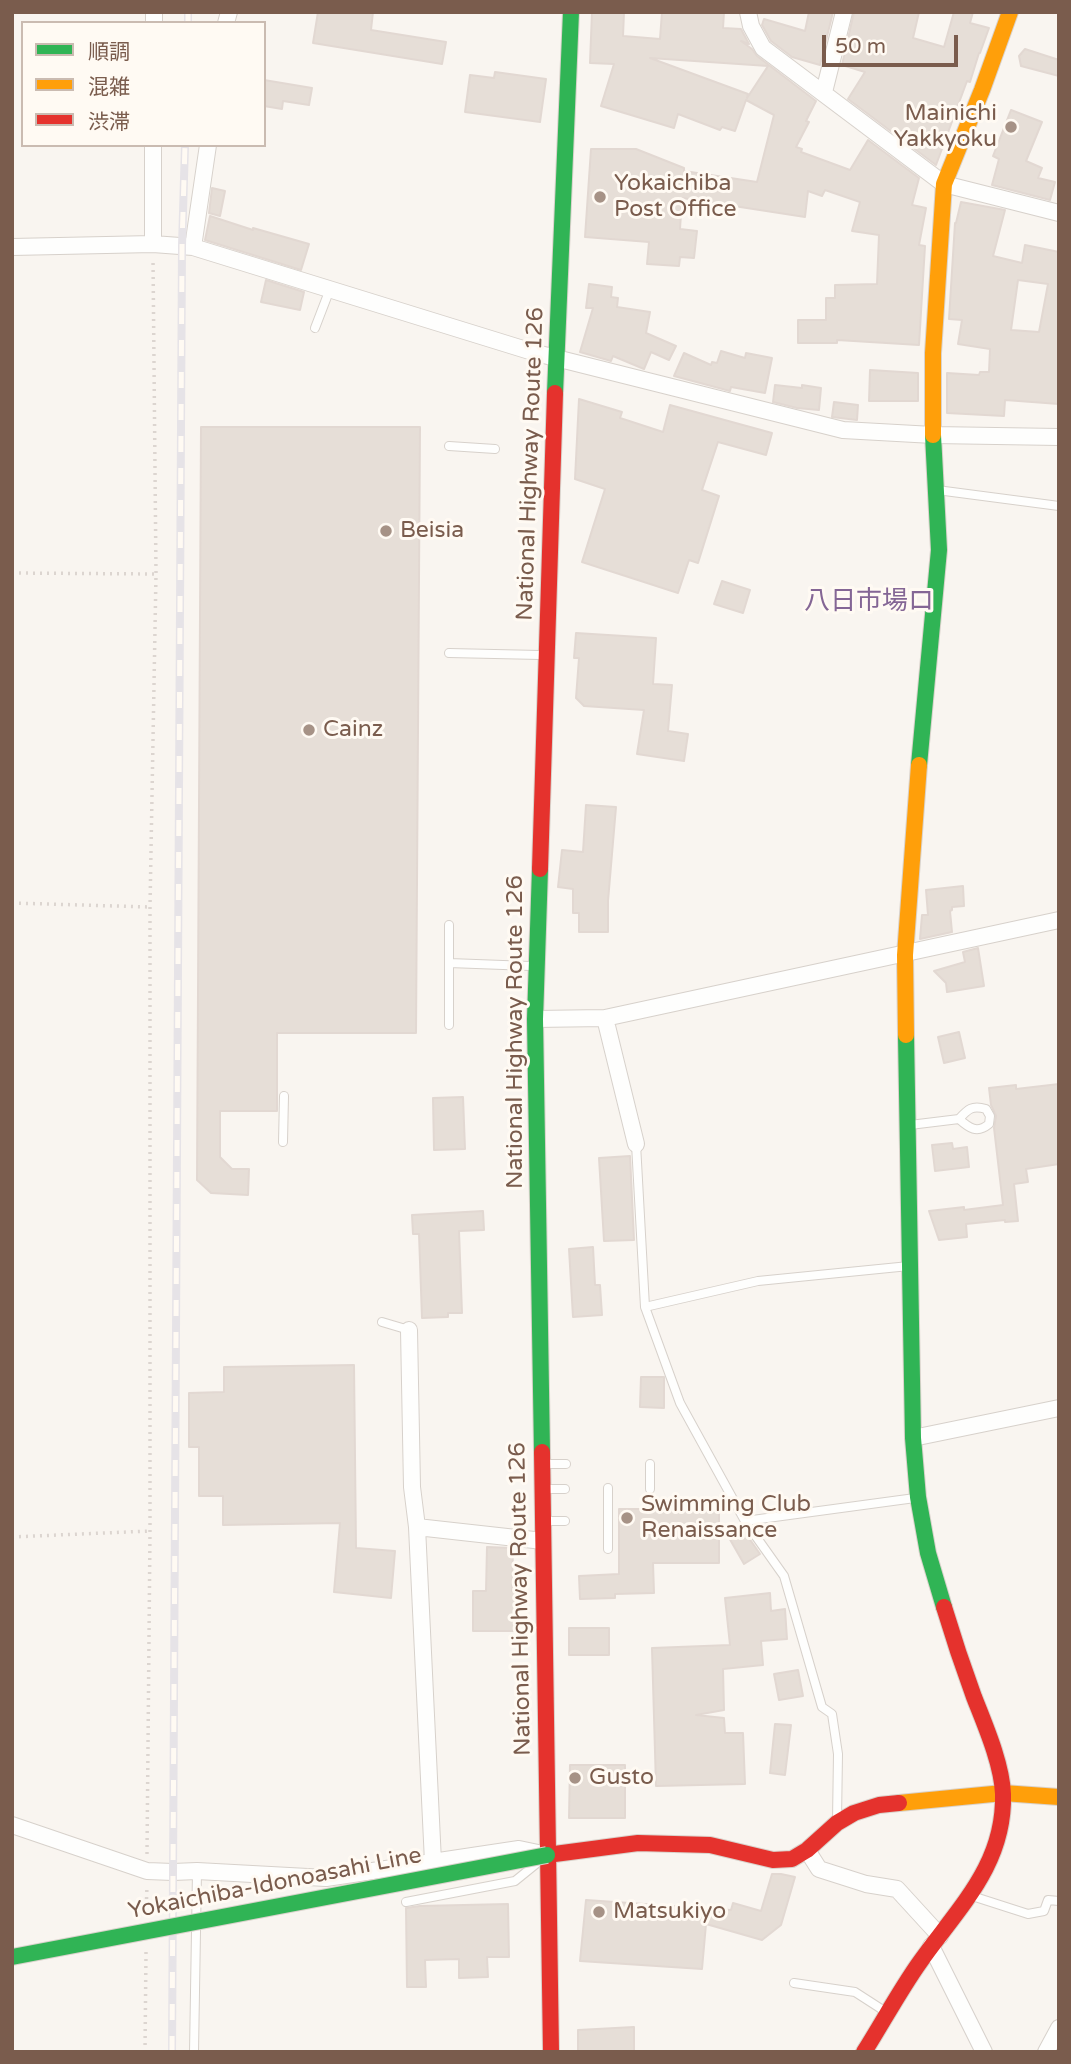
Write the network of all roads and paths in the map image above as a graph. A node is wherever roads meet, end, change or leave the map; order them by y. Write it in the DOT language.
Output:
graph roads {
  1 [pos="571,12"];
  2 [pos="748,12"];
  3 [pos="844,12"];
  4 [pos="1010,12"];
  5 [pos="824,92"];
  6 [pos="153,147"];
  7 [pos="208,147"];
  8 [pos="944,184"];
  9 [pos="1059,213"];
  10 [pos="153,244"];
  11 [pos="12,247"];
  12 [pos="193,247"];
  13 [pos="330,289"];
  14 [pos="315,328"];
  15 [pos="557,358"];
  16 [pos="933,435"];
  17 [pos="1059,437"];
  18 [pos="449,446"];
  19 [pos="495,449"];
  20 [pos="936,489"];
  21 [pos="1059,506"];
  22 [pos="12,573"];
  23 [pos="156,573"];
  24 [pos="449,653"];
  25 [pos="547,655"];
  26 [pos="12,903"];
  27 [pos="150,907"];
  28 [pos="1059,920"];
  29 [pos="449,925"];
  30 [pos="905,955"];
  31 [pos="449,963"];
  32 [pos="537,966"];
  33 [pos="605,1018"];
  34 [pos="535,1019"];
  35 [pos="449,1025"];
  36 [pos="285,1096"];
  37 [pos="959,1119"];
  38 [pos="908,1126"];
  39 [pos="283,1142"];
  40 [pos="636,1144"];
  41 [pos="909,1266"];
  42 [pos="645,1307"];
  43 [pos="382,1321"];
  44 [pos="409,1330"];
  45 [pos="1059,1408"];
  46 [pos="913,1438"];
  47 [pos="542,1464"];
  48 [pos="566,1464"];
  49 [pos="650,1464"];
  50 [pos="608,1488"];
  51 [pos="542,1489"];
  52 [pos="565,1489"];
  53 [pos="650,1489"];
  54 [pos="918,1497"];
  55 [pos="543,1521"];
  56 [pos="565,1521"];
  57 [pos="745,1521"];
  58 [pos="417,1527"];
  59 [pos="150,1531"];
  60 [pos="12,1537"];
  61 [pos="547,1546"];
  62 [pos="608,1549"];
  63 [pos="1003,1793"];
  64 [pos="1059,1797"];
  65 [pos="837,1823"];
  66 [pos="12,1825"];
  67 [pos="807,1850"];
  68 [pos="547,1855"];
  69 [pos="433,1862"];
  70 [pos="147,1871"];
  71 [pos="197,1871"];
  72 [pos="970,1895"];
  73 [pos="1059,1901"];
  74 [pos="406,1902"];
  75 [pos="146,1913"];
  76 [pos="146,1941"];
  77 [pos="935,1941"];
  78 [pos="12,1957"];
  79 [pos="794,1983"];
  80 [pos="888,2013"];
  81 [pos="1059,2028"];
  82 [pos="145,2052"];
  83 [pos="194,2052"];
  84 [pos="551,2052"];
  85 [pos="864,2052"];
  86 [pos="984,2052"];
  87 [pos="1046,2052"];
  1 -- 15 [label="main road, National Highway Route 126"];
  2 -- 5 [label="street"];
  3 -- 5 [label="street"];
  4 -- 8 [label="main road"];
  5 -- 8 [label="street"];
  6 -- 10 [label="street"];
  7 -- 12 [label="street"];
  8 -- 9 [label="street"];
  8 -- 16 [label="main road"];
  10 -- 11 [label="street"];
  10 -- 12 [label="street"];
  10 -- 23 [label="path"];
  12 -- 13 [label="street"];
  13 -- 14 [label="lane"];
  13 -- 15 [label="street"];
  15 -- 16 [label="street"];
  15 -- 25 [label="main road, National Highway Route 126"];
  16 -- 17 [label="street"];
  16 -- 20 [label="main road"];
  18 -- 19 [label="lane"];
  20 -- 21 [label="lane"];
  20 -- 30 [label="main road"];
  22 -- 23 [label="path"];
  23 -- 27 [label="path"];
  24 -- 25 [label="lane"];
  25 -- 32 [label="main road, National Highway Route 126"];
  26 -- 27 [label="path"];
  27 -- 59 [label="path"];
  28 -- 30 [label="street"];
  29 -- 31 [label="lane"];
  30 -- 33 [label="street"];
  30 -- 38 [label="main road"];
  31 -- 32 [label="lane"];
  31 -- 35 [label="lane"];
  32 -- 34 [label="main road, National Highway Route 126"];
  33 -- 34 [label="street"];
  33 -- 40 [label="street"];
  34 -- 47 [label="main road, National Highway Route 126"];
  36 -- 39 [label="lane"];
  37 -- 38 [label="lane"];
  38 -- 41 [label="main road"];
  40 -- 42 [label="lane"];
  41 -- 42 [label="lane"];
  41 -- 46 [label="main road"];
  42 -- 57 [label="lane"];
  43 -- 44 [label="lane"];
  44 -- 58 [label="street"];
  45 -- 46 [label="street"];
  46 -- 54 [label="main road"];
  47 -- 48 [label="lane"];
  47 -- 51 [label="main road, National Highway Route 126"];
  49 -- 53 [label="lane"];
  50 -- 62 [label="lane"];
  51 -- 52 [label="lane"];
  51 -- 55 [label="main road, National Highway Route 126"];
  54 -- 57 [label="lane"];
  54 -- 63 [label="main road"];
  55 -- 56 [label="lane"];
  55 -- 61 [label="main road, National Highway Route 126"];
  57 -- 65 [label="lane"];
  58 -- 61 [label="street"];
  58 -- 69 [label="street"];
  59 -- 60 [label="path"];
  59 -- 70 [label="path"];
  61 -- 68 [label="main road, National Highway Route 126"];
  63 -- 64 [label="main road"];
  63 -- 65 [label="main road"];
  63 -- 72 [label="main road"];
  65 -- 67 [label="main road"];
  66 -- 70 [label="street"];
  67 -- 68 [label="main road, Yokaichiba-Idonoasahi Line"];
  67 -- 77 [label="street"];
  68 -- 69 [label="street"];
  68 -- 74 [label="lane"];
  68 -- 78 [label="main road, Yokaichiba-Idonoasahi Line, bridge"];
  68 -- 84 [label="main road, National Highway Route 126"];
  69 -- 71 [label="street"];
  70 -- 71 [label="street"];
  70 -- 75 [label="path"];
  71 -- 83 [label="lane"];
  72 -- 73 [label="lane"];
  72 -- 77 [label="main road"];
  76 -- 82 [label="path"];
  77 -- 80 [label="main road"];
  77 -- 86 [label="street"];
  79 -- 80 [label="lane"];
  80 -- 85 [label="main road"];
  81 -- 87 [label="street"];
}
